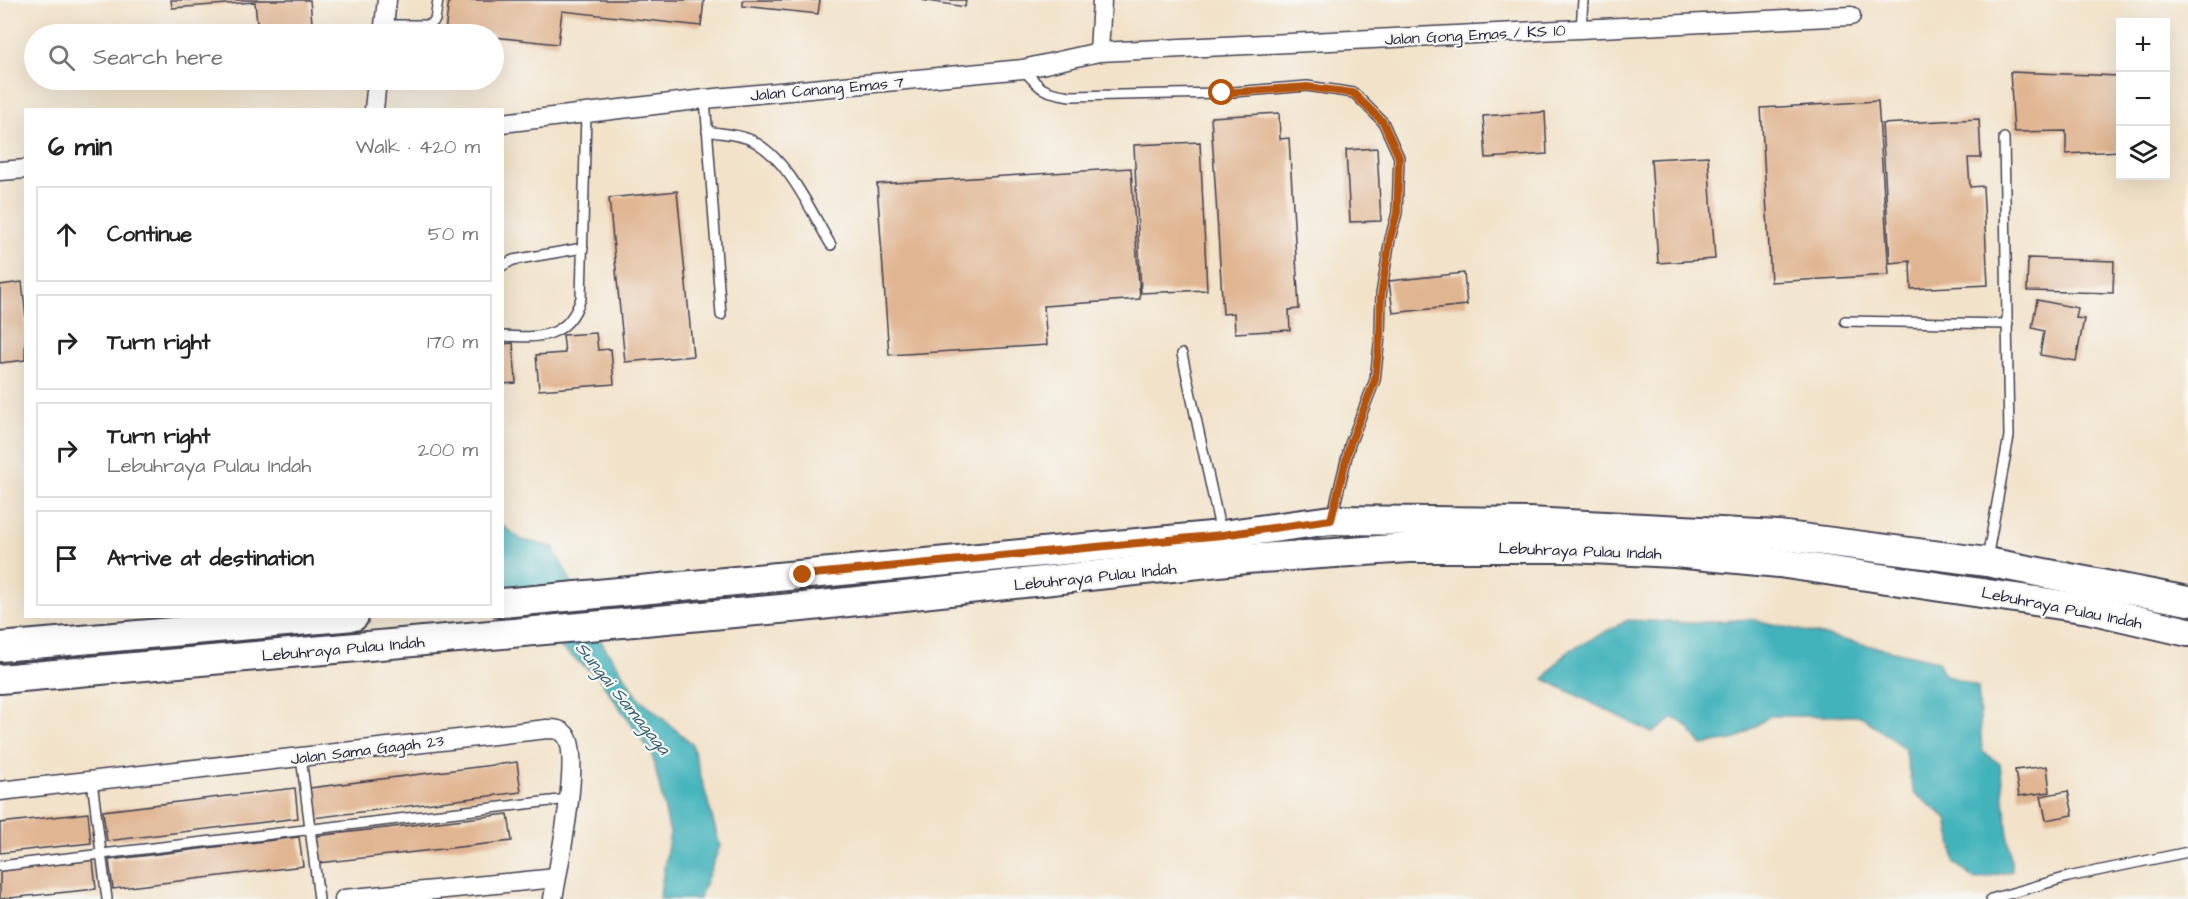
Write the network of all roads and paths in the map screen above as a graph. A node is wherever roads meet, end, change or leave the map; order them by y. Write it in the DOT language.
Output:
graph roads {
  1 [pos="387,0"];
  2 [pos="438,0"];
  3 [pos="1102,0"];
  4 [pos="1583,0"];
  5 [pos="1851,16"];
  6 [pos="384,24"];
  7 [pos="431,24"];
  8 [pos="1581,29"];
  9 [pos="1099,52"];
  10 [pos="1023,69"];
  11 [pos="376,90"];
  12 [pos="705,99"];
  13 [pos="374,108"];
  14 [pos="586,114"];
  15 [pos="504,123"];
  16 [pos="707,131"];
  17 [pos="2004,138"];
  18 [pos="24,169"];
  19 [pos="0,171"];
  20 [pos="831,245"];
  21 [pos="583,248"];
  22 [pos="504,265"];
  23 [pos="722,315"];
  24 [pos="1845,321"];
  25 [pos="2008,324"];
  26 [pos="504,336"];
  27 [pos="1182,354"];
  28 [pos="1331,520"];
  29 [pos="1222,535"];
  30 [pos="1987,562"];
  31 [pos="2188,601"];
  32 [pos="504,603"];
  33 [pos="333,618"];
  34 [pos="2188,632"];
  35 [pos="0,647"];
  36 [pos="0,679"];
  37 [pos="301,757"];
  38 [pos="92,781"];
  39 [pos="0,791"];
  40 [pos="568,799"];
  41 [pos="310,830"];
  42 [pos="2188,852"];
  43 [pos="101,854"];
  44 [pos="0,866"];
  45 [pos="556,878"];
  46 [pos="399,896"];
  47 [pos="107,899"];
  48 [pos="319,899"];
  49 [pos="344,899"];
  50 [pos="553,899"];
  51 [pos="1991,899"];
  1 -- 6 [label="street"];
  2 -- 7 [label="lane"];
  3 -- 9 [label="street"];
  4 -- 8 [label="lane"];
  5 -- 8 [label="street, Jalan Gong Emas / KS 10"];
  8 -- 9 [label="street, Jalan Gong Emas / KS 10"];
  9 -- 10 [label="street, Jalan Canang Emas 7"];
  10 -- 12 [label="street, Jalan Canang Emas 7"];
  10 -- 28 [label="lane"];
  11 -- 13 [label="street"];
  12 -- 14 [label="street, Jalan Canang Emas 7"];
  12 -- 16 [label="lane"];
  14 -- 15 [label="street, Jalan Canang Emas 7"];
  14 -- 21 [label="lane"];
  16 -- 20 [label="lane"];
  16 -- 23 [label="lane"];
  17 -- 25 [label="lane"];
  18 -- 19 [label="street"];
  21 -- 22 [label="lane"];
  21 -- 26 [label="lane"];
  24 -- 25 [label="lane"];
  25 -- 30 [label="lane"];
  27 -- 29 [label="lane"];
  28 -- 29 [label="main road, Lebuhraya Pulau Indah"];
  28 -- 30 [label="main road, Lebuhraya Pulau Indah"];
  29 -- 32 [label="main road, Lebuhraya Pulau Indah"];
  30 -- 31 [label="main road, Lebuhraya Pulau Indah"];
  33 -- 35 [label="main road, Lebuhraya Pulau Indah"];
  34 -- 36 [label="main road, Lebuhraya Pulau Indah"];
  37 -- 38 [label="street, Jalan Sama Gagah 23"];
  37 -- 40 [label="street, Jalan Sama Gagah 23"];
  37 -- 41 [label="lane"];
  38 -- 39 [label="street, Jalan Sama Gagah 23"];
  38 -- 43 [label="lane"];
  40 -- 41 [label="lane"];
  40 -- 45 [label="street, Jalan Sama Gagah 23"];
  41 -- 43 [label="lane"];
  41 -- 48 [label="lane"];
  42 -- 51 [label="lane"];
  43 -- 44 [label="lane"];
  43 -- 47 [label="lane"];
  45 -- 46 [label="street"];
  45 -- 50 [label="street, Jalan Sama Gagah 23"];
  46 -- 49 [label="street"];
}
